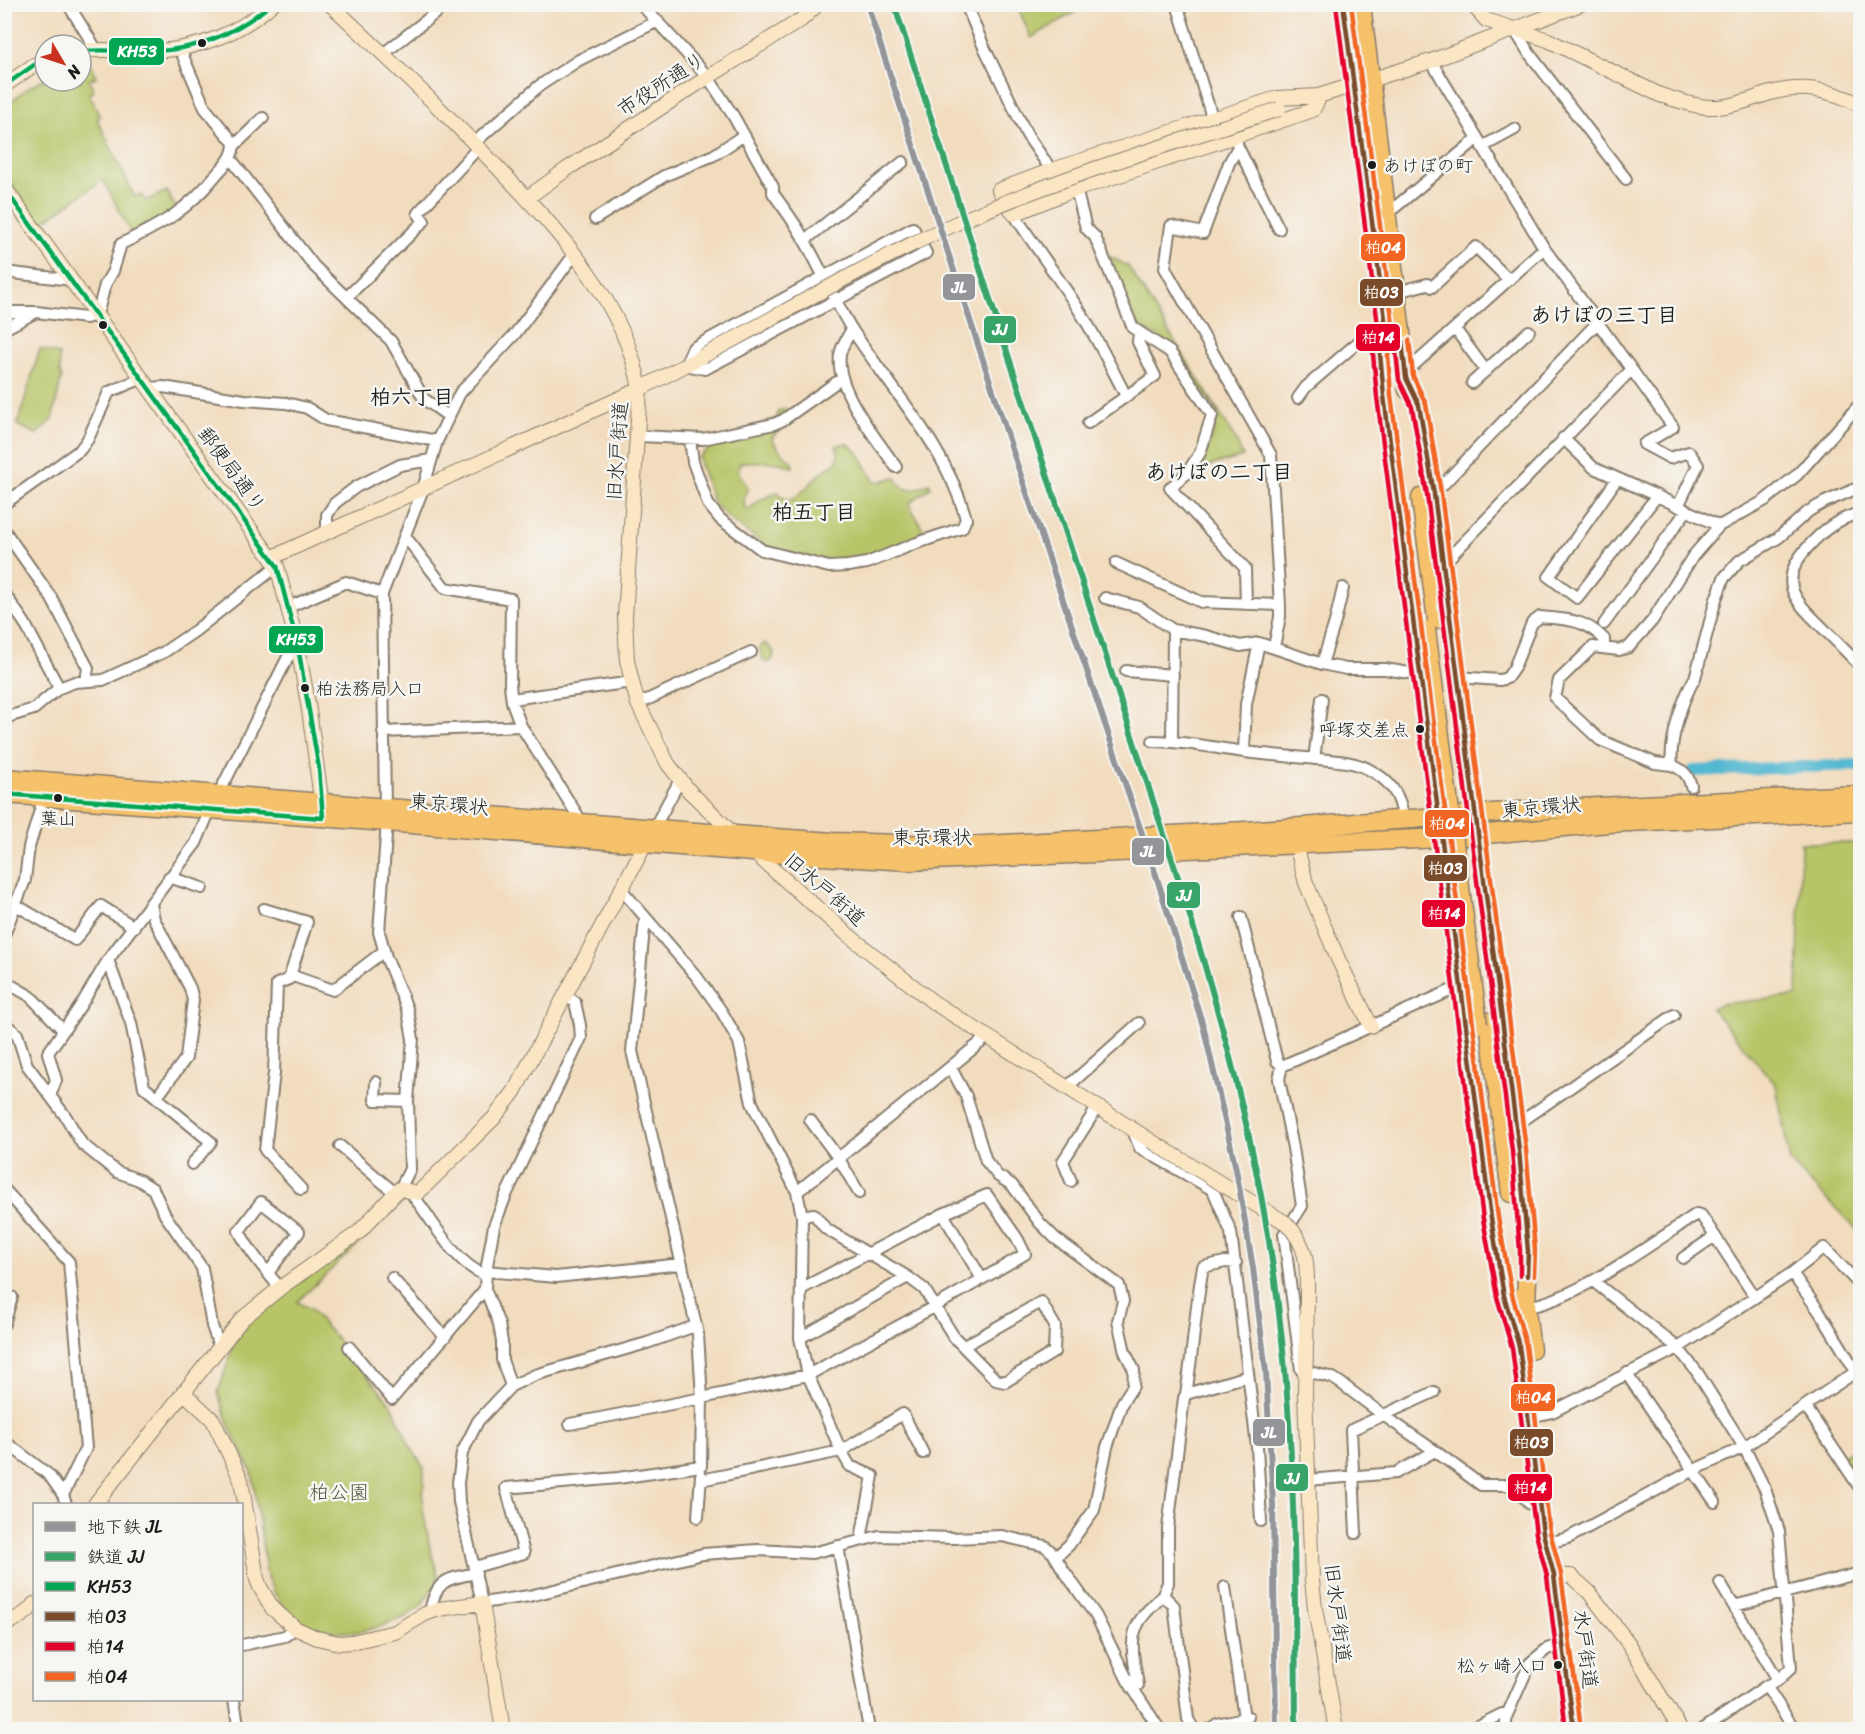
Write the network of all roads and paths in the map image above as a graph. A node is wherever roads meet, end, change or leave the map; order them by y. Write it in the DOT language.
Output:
graph roads {
  1 [pos="68,4"];
  2 [pos="272,4"];
  3 [pos="330,4"];
  4 [pos="447,4"];
  5 [pos="642,4"];
  6 [pos="818,4"];
  7 [pos="966,4"];
  8 [pos="1176,4"];
  9 [pos="1343,4"];
  10 [pos="1361,4"];
  11 [pos="1472,4"];
  12 [pos="1581,4"];
  13 [pos="658,21"];
  14 [pos="1514,29"];
  15 [pos="93,49"];
  16 [pos="96,49"];
  17 [pos="180,49"];
  18 [pos="383,54"];
  19 [pos="1431,61"];
  20 [pos="33,66"];
  21 [pos="708,77"];
  22 [pos="1362,82"];
  23 [pos="4,86"];
  24 [pos="1320,96"];
  25 [pos="1860,105"];
  26 [pos="1212,117"];
  27 [pos="263,118"];
  28 [pos="1515,129"];
  29 [pos="744,135"];
  30 [pos="1236,142"];
  31 [pos="1479,143"];
  32 [pos="234,146"];
  33 [pos="476,146"];
  34 [pos="231,159"];
  35 [pos="903,162"];
  36 [pos="1052,170"];
  37 [pos="1626,179"];
  38 [pos="4,187"];
  39 [pos="1070,192"];
  40 [pos="526,198"];
  41 [pos="1014,214"];
  42 [pos="1388,214"];
  43 [pos="595,219"];
  44 [pos="1279,230"];
  45 [pos="805,240"];
  46 [pos="1544,248"];
  47 [pos="574,255"];
  48 [pos="4,272"];
  49 [pos="823,277"];
  50 [pos="72,280"];
  51 [pos="1509,280"];
  52 [pos="1397,292"];
  53 [pos="348,297"];
  54 [pos="834,300"];
  55 [pos="4,312"];
  56 [pos="36,312"];
  57 [pos="97,315"];
  58 [pos="1598,323"];
  59 [pos="1386,326"];
  60 [pos="4,329"];
  61 [pos="852,329"];
  62 [pos="1455,329"];
  63 [pos="1529,332"];
  64 [pos="1139,333"];
  65 [pos="685,365"];
  66 [pos="1631,370"];
  67 [pos="1486,371"];
  68 [pos="1406,376"];
  69 [pos="842,379"];
  70 [pos="146,383"];
  71 [pos="1472,384"];
  72 [pos="640,389"];
  73 [pos="1126,396"];
  74 [pos="1298,398"];
  75 [pos="1860,404"];
  76 [pos="448,416"];
  77 [pos="1088,423"];
  78 [pos="639,436"];
  79 [pos="1563,438"];
  80 [pos="690,440"];
  81 [pos="437,441"];
  82 [pos="431,460"];
  83 [pos="896,467"];
  84 [pos="1617,479"];
  85 [pos="1860,487"];
  86 [pos="423,489"];
  87 [pos="1434,494"];
  88 [pos="1657,496"];
  89 [pos="4,504"];
  90 [pos="1682,508"];
  91 [pos="1860,513"];
  92 [pos="1719,526"];
  93 [pos="4,530"];
  94 [pos="327,532"];
  95 [pos="405,536"];
  96 [pos="275,562"];
  97 [pos="1116,563"];
  98 [pos="1443,564"];
  99 [pos="1342,588"];
  100 [pos="4,593"];
  101 [pos="382,594"];
  102 [pos="1105,598"];
  103 [pos="1246,604"];
  104 [pos="1280,605"];
  105 [pos="289,607"];
  106 [pos="1604,624"];
  107 [pos="1432,629"];
  108 [pos="1173,630"];
  109 [pos="1258,643"];
  110 [pos="298,647"];
  111 [pos="1274,647"];
  112 [pos="1604,648"];
  113 [pos="751,652"];
  114 [pos="1323,664"];
  115 [pos="1860,666"];
  116 [pos="1126,671"];
  117 [pos="1173,675"];
  118 [pos="1420,675"];
  119 [pos="1457,676"];
  120 [pos="86,681"];
  121 [pos="632,682"];
  122 [pos="59,688"];
  123 [pos="512,699"];
  124 [pos="1322,699"];
  125 [pos="638,705"];
  126 [pos="4,718"];
  127 [pos="521,726"];
  128 [pos="383,732"];
  129 [pos="1153,741"];
  130 [pos="1172,741"];
  131 [pos="1244,752"];
  132 [pos="1314,759"];
  133 [pos="1672,765"];
  134 [pos="4,778"];
  135 [pos="680,780"];
  136 [pos="1691,786"];
  137 [pos="4,794"];
  138 [pos="1860,795"];
  139 [pos="44,797"];
  140 [pos="215,802"];
  141 [pos="323,811"];
  142 [pos="1860,811"];
  143 [pos="1475,814"];
  144 [pos="386,815"];
  145 [pos="1440,817"];
  146 [pos="1403,819"];
  147 [pos="583,824"];
  148 [pos="735,835"];
  149 [pos="1477,835"];
  150 [pos="649,836"];
  151 [pos="1298,836"];
  152 [pos="1442,838"];
  153 [pos="1127,845"];
  154 [pos="753,852"];
  155 [pos="169,877"];
  156 [pos="202,888"];
  157 [pos="621,889"];
  158 [pos="151,904"];
  159 [pos="16,905"];
  160 [pos="264,909"];
  161 [pos="1241,917"];
  162 [pos="645,919"];
  163 [pos="134,927"];
  164 [pos="4,935"];
  165 [pos="384,951"];
  166 [pos="108,960"];
  167 [pos="290,975"];
  168 [pos="4,981"];
  169 [pos="1461,986"];
  170 [pos="566,996"];
  171 [pos="1674,1015"];
  172 [pos="4,1023"];
  173 [pos="1139,1023"];
  174 [pos="1483,1023"];
  175 [pos="1371,1026"];
  176 [pos="63,1030"];
  177 [pos="986,1038"];
  178 [pos="1282,1066"];
  179 [pos="951,1068"];
  180 [pos="376,1082"];
  181 [pos="1066,1088"];
  182 [pos="51,1096"];
  183 [pos="157,1097"];
  184 [pos="408,1101"];
  185 [pos="1097,1108"];
  186 [pos="810,1120"];
  187 [pos="1516,1123"];
  188 [pos="1133,1131"];
  189 [pos="340,1146"];
  190 [pos="839,1159"];
  191 [pos="192,1164"];
  192 [pos="1071,1181"];
  193 [pos="4,1189"];
  194 [pos="301,1189"];
  195 [pos="398,1191"];
  196 [pos="797,1192"];
  197 [pos="418,1193"];
  198 [pos="859,1193"];
  199 [pos="943,1214"];
  200 [pos="802,1216"];
  201 [pos="1715,1236"];
  202 [pos="869,1254"];
  203 [pos="1683,1258"];
  204 [pos="1236,1263"];
  205 [pos="682,1264"];
  206 [pos="268,1273"];
  207 [pos="486,1273"];
  208 [pos="1792,1273"];
  209 [pos="908,1277"];
  210 [pos="392,1278"];
  211 [pos="982,1279"];
  212 [pos="1593,1281"];
  213 [pos="1860,1286"];
  214 [pos="280,1288"];
  215 [pos="484,1289"];
  216 [pos="801,1289"];
  217 [pos="4,1295"];
  218 [pos="1755,1297"];
  219 [pos="934,1307"];
  220 [pos="1526,1307"];
  221 [pos="4,1324"];
  222 [pos="695,1326"];
  223 [pos="445,1337"];
  224 [pos="800,1338"];
  225 [pos="219,1346"];
  226 [pos="964,1346"];
  227 [pos="1519,1346"];
  228 [pos="349,1347"];
  229 [pos="1678,1348"];
  230 [pos="1306,1371"];
  231 [pos="1626,1373"];
  232 [pos="1859,1373"];
  233 [pos="808,1375"];
  234 [pos="1248,1376"];
  235 [pos="511,1386"];
  236 [pos="183,1392"];
  237 [pos="1434,1392"];
  238 [pos="1186,1394"];
  239 [pos="1305,1394"];
  240 [pos="702,1398"];
  241 [pos="1805,1406"];
  242 [pos="1383,1415"];
  243 [pos="1539,1415"];
  244 [pos="570,1424"];
  245 [pos="4,1441"];
  246 [pos="1743,1447"];
  247 [pos="841,1451"];
  248 [pos="1436,1451"];
  249 [pos="923,1453"];
  250 [pos="702,1466"];
  251 [pos="1692,1471"];
  252 [pos="1354,1478"];
  253 [pos="701,1480"];
  254 [pos="1307,1480"];
  255 [pos="1860,1488"];
  256 [pos="65,1500"];
  257 [pos="1715,1502"];
  258 [pos="96,1503"];
  259 [pos="1539,1503"];
  260 [pos="698,1517"];
  261 [pos="1261,1521"];
  262 [pos="1356,1533"];
  263 [pos="864,1538"];
  264 [pos="1556,1540"];
  265 [pos="838,1546"];
  266 [pos="1056,1557"];
  267 [pos="476,1570"];
  268 [pos="1860,1573"];
  269 [pos="1554,1575"];
  270 [pos="1720,1583"];
  271 [pos="1225,1587"];
  272 [pos="1785,1594"];
  273 [pos="1163,1595"];
  274 [pos="482,1603"];
  275 [pos="33,1605"];
  276 [pos="1734,1606"];
  277 [pos="430,1612"];
  278 [pos="4,1626"];
  279 [pos="295,1628"];
  280 [pos="1563,1644"];
  281 [pos="243,1645"];
  282 [pos="1778,1680"];
  283 [pos="1766,1686"];
  284 [pos="1132,1688"];
  285 [pos="234,1701"];
  286 [pos="1507,1715"];
  287 [pos="239,1730"];
  288 [pos="503,1730"];
  289 [pos="869,1730"];
  290 [pos="1160,1730"];
  291 [pos="1194,1730"];
  292 [pos="1209,1730"];
  293 [pos="1336,1730"];
  294 [pos="1470,1730"];
  295 [pos="1505,1730"];
  296 [pos="1574,1730"];
  297 [pos="1681,1730"];
  298 [pos="1702,1730"];
  299 [pos="1795,1730"];
  1 -- 16 [label="street"];
  2 -- 17 [label="street"];
  3 -- 18 [label="street, 旧水戸街道"];
  4 -- 18 [label="street"];
  5 -- 13 [label="street"];
  6 -- 21 [label="street, 市役所通り"];
  7 -- 36 [label="street"];
  8 -- 26 [label="street"];
  9 -- 22 [label="highway, 水戸街道"];
  10 -- 22 [label="highway, 水戸街道"];
  11 -- 14 [label="street"];
  12 -- 14 [label="street"];
  13 -- 21 [label="street"];
  13 -- 33 [label="street"];
  14 -- 19 [label="street"];
  14 -- 25 [label="street"];
  14 -- 37 [label="street"];
  15 -- 16 [label="street"];
  16 -- 17 [label="street"];
  17 -- 32 [label="street"];
  18 -- 33 [label="street, 旧水戸街道"];
  19 -- 22 [label="street"];
  19 -- 31 [label="street"];
  20 -- 23 [label="street"];
  21 -- 29 [label="street"];
  21 -- 40 [label="street, 市役所通り"];
  22 -- 24 [label="street"];
  22 -- 42 [label="highway, 水戸街道"];
  22 -- 59 [label="highway, 水戸街道"];
  24 -- 26 [label="street"];
  24 -- 30 [label="street"];
  24 -- 65 [label="street, bridge"];
  26 -- 36 [label="street"];
  27 -- 32 [label="street"];
  28 -- 31 [label="street"];
  29 -- 43 [label="street"];
  29 -- 45 [label="street"];
  30 -- 39 [label="street"];
  30 -- 44 [label="street"];
  30 -- 104 [label="street"];
  31 -- 42 [label="street"];
  31 -- 46 [label="street"];
  32 -- 34 [label="street"];
  33 -- 40 [label="street, 旧水戸街道"];
  33 -- 53 [label="street"];
  34 -- 53 [label="street"];
  34 -- 57 [label="street"];
  35 -- 45 [label="street"];
  36 -- 39 [label="street"];
  36 -- 41 [label="street"];
  38 -- 50 [label="street, 郵便局通り"];
  39 -- 41 [label="street"];
  39 -- 64 [label="street"];
  40 -- 47 [label="street, 旧水戸街道"];
  41 -- 73 [label="street"];
  42 -- 52 [label="highway, 水戸街道"];
  45 -- 49 [label="street"];
  46 -- 51 [label="street"];
  46 -- 58 [label="street"];
  47 -- 72 [label="street, 旧水戸街道"];
  47 -- 76 [label="street"];
  48 -- 50 [label="street"];
  49 -- 54 [label="street"];
  49 -- 54 [label="street"];
  49 -- 65 [label="street"];
  50 -- 57 [label="street, 郵便局通り"];
  51 -- 52 [label="street"];
  51 -- 62 [label="street"];
  52 -- 68 [label="highway, 水戸街道"];
  53 -- 76 [label="street"];
  54 -- 61 [label="street"];
  54 -- 65 [label="street"];
  55 -- 56 [label="street"];
  56 -- 57 [label="street"];
  56 -- 60 [label="street"];
  57 -- 70 [label="street, 郵便局通り"];
  58 -- 66 [label="street"];
  58 -- 87 [label="street"];
  59 -- 74 [label="street"];
  59 -- 107 [label="highway, 水戸街道"];
  59 -- 118 [label="highway"];
  61 -- 69 [label="street"];
  61 -- 80 [label="street"];
  62 -- 67 [label="street"];
  62 -- 68 [label="street"];
  63 -- 67 [label="street"];
  64 -- 73 [label="street"];
  64 -- 103 [label="street"];
  65 -- 72 [label="street"];
  66 -- 79 [label="street"];
  66 -- 90 [label="street"];
  67 -- 71 [label="street"];
  68 -- 87 [label="highway"];
  68 -- 107 [label="highway, 水戸街道"];
  69 -- 80 [label="street"];
  69 -- 83 [label="street"];
  70 -- 81 [label="street"];
  70 -- 89 [label="street"];
  70 -- 96 [label="street, 郵便局通り"];
  72 -- 78 [label="street, 旧水戸街道"];
  72 -- 86 [label="street"];
  73 -- 77 [label="street"];
  75 -- 92 [label="street"];
  76 -- 81 [label="street"];
  78 -- 80 [label="street"];
  78 -- 121 [label="street, 旧水戸街道"];
  79 -- 84 [label="street"];
  79 -- 98 [label="street"];
  81 -- 82 [label="street"];
  82 -- 86 [label="street"];
  82 -- 94 [label="street"];
  84 -- 88 [label="street"];
  84 -- 88 [label="street"];
  85 -- 133 [label="street"];
  86 -- 94 [label="street"];
  86 -- 95 [label="street"];
  87 -- 98 [label="highway"];
  88 -- 90 [label="street"];
  90 -- 92 [label="street"];
  90 -- 106 [label="street"];
  91 -- 115 [label="street"];
  92 -- 112 [label="street"];
  93 -- 120 [label="street"];
  94 -- 96 [label="street"];
  95 -- 101 [label="street"];
  95 -- 123 [label="street"];
  96 -- 105 [label="street, 郵便局通り"];
  96 -- 120 [label="street"];
  97 -- 103 [label="street"];
  98 -- 119 [label="highway"];
  99 -- 114 [label="street"];
  100 -- 122 [label="street"];
  101 -- 105 [label="street"];
  101 -- 128 [label="street"];
  102 -- 108 [label="street"];
  103 -- 104 [label="street"];
  104 -- 111 [label="street"];
  105 -- 110 [label="street, 郵便局通り"];
  107 -- 174 [label="highway, 水戸街道"];
  108 -- 109 [label="street"];
  108 -- 117 [label="street"];
  109 -- 111 [label="street"];
  109 -- 131 [label="street"];
  110 -- 140 [label="street"];
  110 -- 141 [label="street, 郵便局通り"];
  111 -- 114 [label="street"];
  112 -- 119 [label="street"];
  112 -- 133 [label="street"];
  113 -- 125 [label="street"];
  114 -- 118 [label="street"];
  116 -- 117 [label="street"];
  117 -- 130 [label="street"];
  118 -- 145 [label="highway"];
  119 -- 143 [label="highway"];
  120 -- 122 [label="street"];
  121 -- 123 [label="street"];
  121 -- 125 [label="street, 旧水戸街道"];
  122 -- 126 [label="street"];
  123 -- 127 [label="street"];
  124 -- 132 [label="street"];
  125 -- 135 [label="street, 旧水戸街道"];
  127 -- 128 [label="street"];
  127 -- 147 [label="street"];
  128 -- 144 [label="street"];
  129 -- 130 [label="street"];
  130 -- 131 [label="street"];
  131 -- 132 [label="street"];
  132 -- 146 [label="street"];
  133 -- 136 [label="street"];
  134 -- 140 [label="highway, 東京環状"];
  135 -- 148 [label="street, 旧水戸街道"];
  135 -- 150 [label="street"];
  137 -- 139 [label="highway, 東京環状"];
  138 -- 143 [label="highway, 東京環状"];
  139 -- 140 [label="highway, 東京環状"];
  139 -- 159 [label="street"];
  140 -- 141 [label="highway, 東京環状"];
  140 -- 155 [label="street"];
  141 -- 144 [label="highway, 東京環状"];
  142 -- 149 [label="highway, 東京環状"];
  143 -- 145 [label="highway, 東京環状"];
  143 -- 149 [label="highway"];
  144 -- 147 [label="highway, 東京環状"];
  144 -- 150 [label="highway, 東京環状"];
  144 -- 165 [label="street"];
  145 -- 146 [label="highway, 東京環状"];
  145 -- 152 [label="highway"];
  146 -- 151 [label="highway, 東京環状"];
  147 -- 150 [label="highway, 東京環状"];
  148 -- 150 [label="highway, 東京環状"];
  148 -- 153 [label="highway, 東京環状"];
  148 -- 154 [label="street, 旧水戸街道"];
  149 -- 152 [label="highway, 東京環状"];
  149 -- 187 [label="highway"];
  150 -- 154 [label="highway, 東京環状"];
  150 -- 157 [label="street"];
  151 -- 152 [label="highway, 東京環状"];
  151 -- 153 [label="highway, 東京環状"];
  151 -- 175 [label="street"];
  152 -- 169 [label="highway"];
  153 -- 154 [label="highway, 東京環状"];
  154 -- 177 [label="street, 旧水戸街道"];
  155 -- 156 [label="street"];
  155 -- 158 [label="street"];
  157 -- 162 [label="street"];
  157 -- 170 [label="street"];
  158 -- 163 [label="street"];
  158 -- 183 [label="street"];
  159 -- 163 [label="street"];
  159 -- 164 [label="street"];
  160 -- 167 [label="street"];
  161 -- 178 [label="street"];
  162 -- 196 [label="street"];
  162 -- 205 [label="street"];
  163 -- 166 [label="street"];
  165 -- 167 [label="street"];
  165 -- 184 [label="street"];
  166 -- 176 [label="street"];
  166 -- 183 [label="street"];
  167 -- 194 [label="street"];
  168 -- 176 [label="street"];
  169 -- 175 [label="street"];
  169 -- 227 [label="highway"];
  170 -- 197 [label="street"];
  170 -- 207 [label="street"];
  171 -- 187 [label="street"];
  172 -- 182 [label="street"];
  173 -- 181 [label="street"];
  174 -- 220 [label="highway, 水戸街道"];
  174 -- 227 [label="highway, 水戸街道"];
  175 -- 178 [label="street"];
  176 -- 182 [label="street"];
  177 -- 179 [label="street"];
  177 -- 181 [label="street, 旧水戸街道"];
  178 -- 239 [label="street"];
  179 -- 190 [label="street"];
  179 -- 266 [label="street"];
  180 -- 184 [label="street"];
  181 -- 185 [label="street, 旧水戸街道"];
  182 -- 225 [label="street"];
  183 -- 191 [label="street"];
  184 -- 195 [label="street"];
  185 -- 188 [label="street, 旧水戸街道"];
  185 -- 192 [label="street"];
  186 -- 190 [label="street"];
  187 -- 220 [label="highway"];
  188 -- 204 [label="street"];
  188 -- 230 [label="street, 旧水戸街道, bridge"];
  189 -- 195 [label="street"];
  190 -- 196 [label="street"];
  190 -- 198 [label="street"];
  193 -- 256 [label="street"];
  195 -- 197 [label="street"];
  195 -- 214 [label="street"];
  196 -- 200 [label="street"];
  197 -- 207 [label="street"];
  199 -- 202 [label="street"];
  199 -- 211 [label="street"];
  199 -- 211 [label="street"];
  200 -- 202 [label="street"];
  200 -- 216 [label="street"];
  201 -- 203 [label="street"];
  201 -- 212 [label="street"];
  201 -- 218 [label="street"];
  202 -- 209 [label="street"];
  202 -- 216 [label="street"];
  204 -- 234 [label="street"];
  204 -- 238 [label="street"];
  205 -- 207 [label="street"];
  205 -- 222 [label="street"];
  206 -- 206 [label="street"];
  206 -- 214 [label="street"];
  207 -- 215 [label="street"];
  208 -- 213 [label="street"];
  208 -- 218 [label="street"];
  208 -- 232 [label="street"];
  209 -- 219 [label="street"];
  209 -- 224 [label="street"];
  210 -- 223 [label="street"];
  211 -- 219 [label="street"];
  212 -- 220 [label="street"];
  212 -- 229 [label="street"];
  214 -- 225 [label="street"];
  215 -- 223 [label="street"];
  215 -- 235 [label="street"];
  216 -- 224 [label="street"];
  217 -- 221 [label="street"];
  218 -- 229 [label="street"];
  219 -- 226 [label="street"];
  219 -- 233 [label="street"];
  220 -- 243 [label="highway, 水戸街道"];
  222 -- 235 [label="street"];
  222 -- 240 [label="street"];
  223 -- 228 [label="street"];
  224 -- 233 [label="street"];
  225 -- 236 [label="street"];
  226 -- 226 [label="street"];
  227 -- 259 [label="highway, 水戸街道"];
  229 -- 231 [label="street"];
  229 -- 246 [label="street"];
  230 -- 239 [label="street, 旧水戸街道"];
  230 -- 242 [label="street"];
  231 -- 243 [label="street"];
  231 -- 251 [label="street"];
  232 -- 241 [label="street"];
  233 -- 240 [label="street"];
  233 -- 247 [label="street"];
  234 -- 238 [label="street"];
  234 -- 261 [label="street"];
  235 -- 267 [label="street"];
  236 -- 258 [label="street"];
  236 -- 279 [label="street"];
  237 -- 242 [label="street"];
  238 -- 273 [label="street"];
  239 -- 254 [label="street, 旧水戸街道"];
  240 -- 244 [label="street"];
  240 -- 250 [label="street"];
  241 -- 246 [label="street"];
  241 -- 255 [label="street"];
  242 -- 248 [label="street"];
  242 -- 252 [label="street"];
  243 -- 264 [label="highway, 水戸街道"];
  245 -- 256 [label="street"];
  246 -- 251 [label="street"];
  246 -- 272 [label="street"];
  247 -- 249 [label="street"];
  247 -- 253 [label="street"];
  247 -- 263 [label="street"];
  248 -- 252 [label="street"];
  248 -- 259 [label="street"];
  250 -- 253 [label="street"];
  250 -- 267 [label="street"];
  251 -- 257 [label="street"];
  251 -- 264 [label="street"];
  252 -- 254 [label="street"];
  252 -- 262 [label="street"];
  253 -- 260 [label="street"];
  254 -- 293 [label="street, 旧水戸街道"];
  259 -- 269 [label="highway, 水戸街道"];
  263 -- 265 [label="street"];
  263 -- 266 [label="street"];
  264 -- 269 [label="highway, 水戸街道"];
  265 -- 274 [label="street"];
  265 -- 289 [label="street"];
  266 -- 284 [label="street"];
  267 -- 274 [label="street"];
  267 -- 277 [label="street"];
  268 -- 272 [label="street"];
  269 -- 280 [label="highway, 水戸街道"];
  269 -- 297 [label="street"];
  270 -- 276 [label="street"];
  271 -- 292 [label="street"];
  272 -- 276 [label="street"];
  272 -- 282 [label="street"];
  273 -- 284 [label="street"];
  273 -- 291 [label="street"];
  274 -- 277 [label="street"];
  274 -- 288 [label="street"];
  275 -- 278 [label="street"];
  276 -- 282 [label="street"];
  277 -- 279 [label="street"];
  279 -- 281 [label="street"];
  280 -- 286 [label="street"];
  280 -- 296 [label="highway, 水戸街道"];
  282 -- 283 [label="street"];
  283 -- 298 [label="street"];
  283 -- 299 [label="street"];
  284 -- 290 [label="street"];
  285 -- 287 [label="street"];
  286 -- 294 [label="street"];
  286 -- 295 [label="street"];
}
